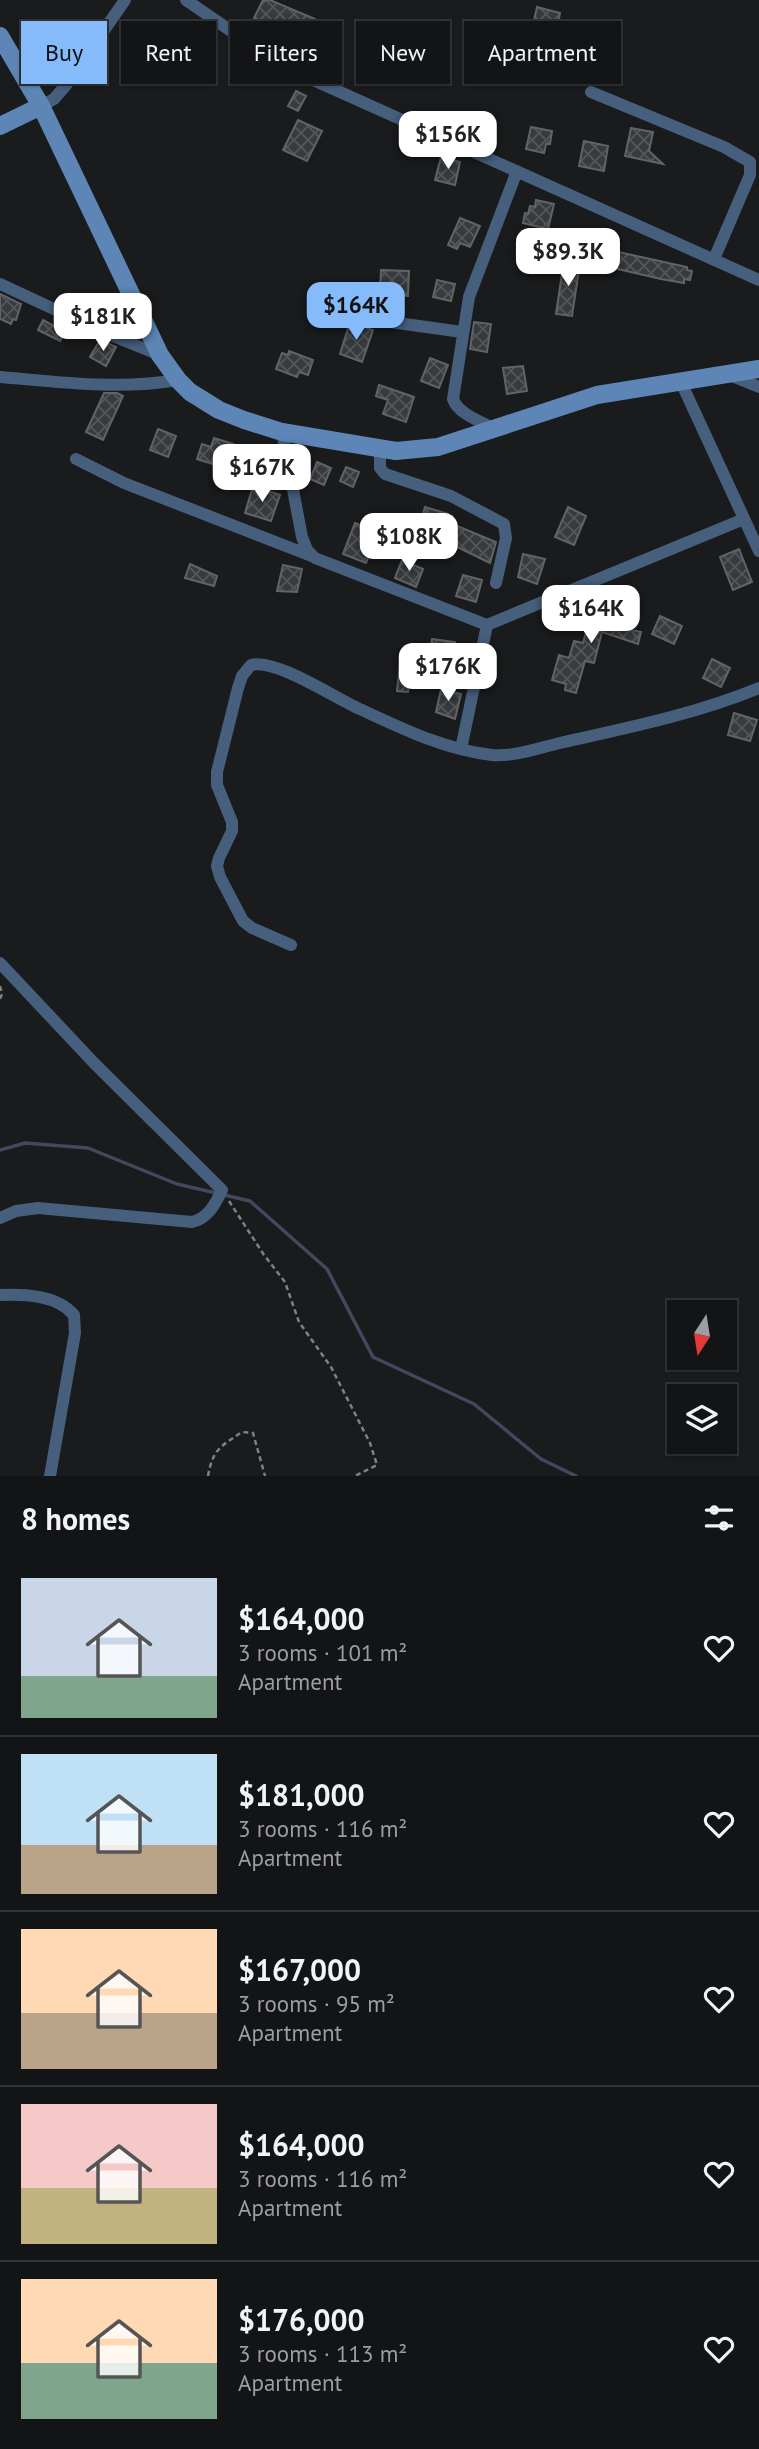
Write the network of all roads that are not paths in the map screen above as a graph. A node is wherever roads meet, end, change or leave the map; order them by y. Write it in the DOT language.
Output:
graph roads {
  1 [pos="125,0"];
  2 [pos="186,0"];
  3 [pos="0,36"];
  4 [pos="591,92"];
  5 [pos="41,106"];
  6 [pos="0,126"];
  7 [pos="517,171"];
  8 [pos="714,259"];
  9 [pos="759,280"];
  10 [pos="0,285"];
  11 [pos="369,319"];
  12 [pos="462,332"];
  13 [pos="160,355"];
  14 [pos="759,369"];
  15 [pos="726,373"];
  16 [pos="0,377"];
  17 [pos="178,380"];
  18 [pos="680,380"];
  19 [pos="759,387"];
  20 [pos="495,429"];
  21 [pos="282,432"];
  22 [pos="380,450"];
  23 [pos="76,459"];
  24 [pos="744,519"];
  25 [pos="759,551"];
  26 [pos="315,558"];
  27 [pos="496,583"];
  28 [pos="487,625"];
  29 [pos="759,688"];
  30 [pos="461,749"];
  31 [pos="291,945"];
  32 [pos="0,963"];
  33 [pos="0,1218"];
  34 [pos="0,1295"];
  35 [pos="50,1476"];
  1 -- 5 [label="street"];
  2 -- 7 [label="street"];
  3 -- 5 [label="street"];
  4 -- 8 [label="street"];
  5 -- 6 [label="street"];
  5 -- 13 [label="street"];
  7 -- 8 [label="street"];
  7 -- 12 [label="street"];
  8 -- 9 [label="street"];
  10 -- 13 [label="street"];
  11 -- 12 [label="street"];
  12 -- 20 [label="street"];
  13 -- 17 [label="street"];
  14 -- 15 [label="street"];
  15 -- 18 [label="street"];
  15 -- 19 [label="street"];
  16 -- 17 [label="street"];
  17 -- 21 [label="street"];
  18 -- 20 [label="street"];
  18 -- 24 [label="street"];
  20 -- 22 [label="street"];
  21 -- 22 [label="street"];
  21 -- 26 [label="street"];
  22 -- 27 [label="street"];
  23 -- 26 [label="street"];
  24 -- 25 [label="street"];
  24 -- 28 [label="street"];
  26 -- 28 [label="street"];
  28 -- 30 [label="street"];
  29 -- 30 [label="street"];
  30 -- 31 [label="street"];
  32 -- 33 [label="street"];
  34 -- 35 [label="street"];
}
